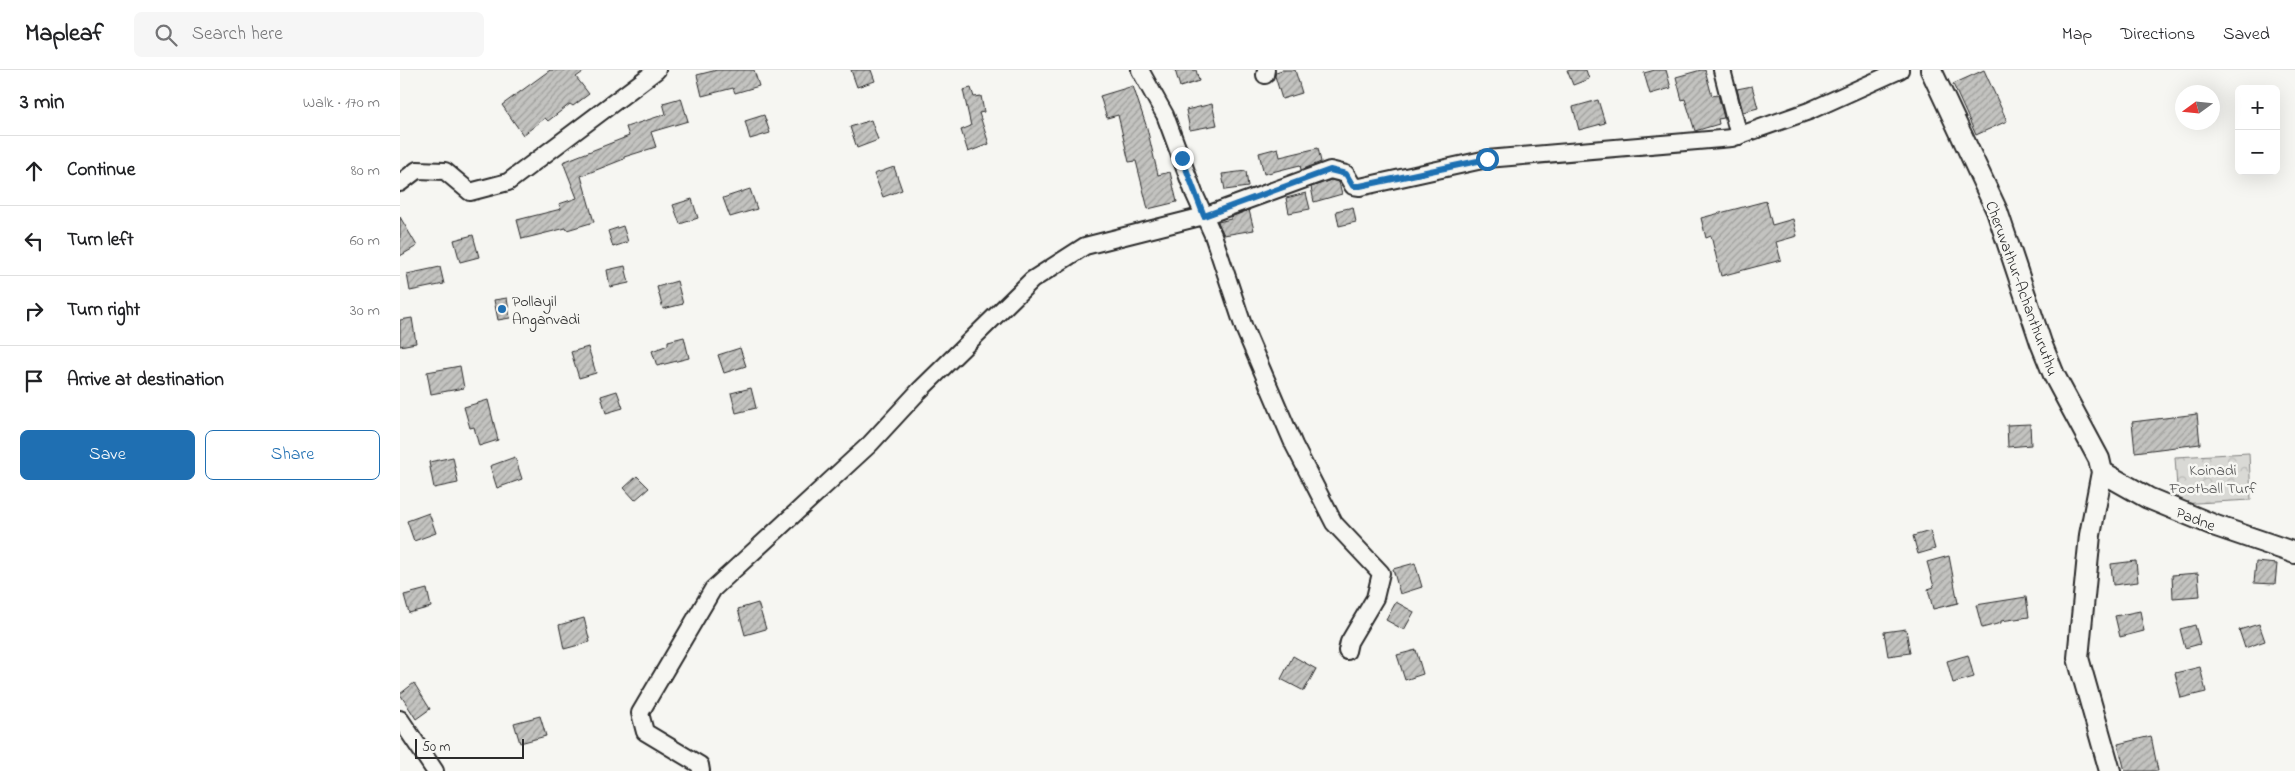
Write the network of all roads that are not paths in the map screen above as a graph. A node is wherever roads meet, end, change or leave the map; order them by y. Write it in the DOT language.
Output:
graph roads {
  1 [pos="657,70"];
  2 [pos="1140,70"];
  3 [pos="1722,70"];
  4 [pos="1900,70"];
  5 [pos="1931,70"];
  6 [pos="1739,136"];
  7 [pos="400,183"];
  8 [pos="1204,216"];
  9 [pos="2102,472"];
  10 [pos="2295,553"];
  11 [pos="1347,650"];
  12 [pos="400,719"];
  13 [pos="435,771"];
  14 [pos="701,771"];
  15 [pos="2110,771"];
  1 -- 7 [label="street"];
  2 -- 8 [label="street"];
  3 -- 6 [label="street"];
  4 -- 6 [label="street"];
  5 -- 9 [label="main road, Cheruvathur-Achanthuruthu"];
  6 -- 8 [label="street"];
  8 -- 11 [label="street"];
  8 -- 14 [label="street"];
  9 -- 10 [label="main road, Padne"];
  9 -- 15 [label="main road"];
  12 -- 13 [label="street"];
}
